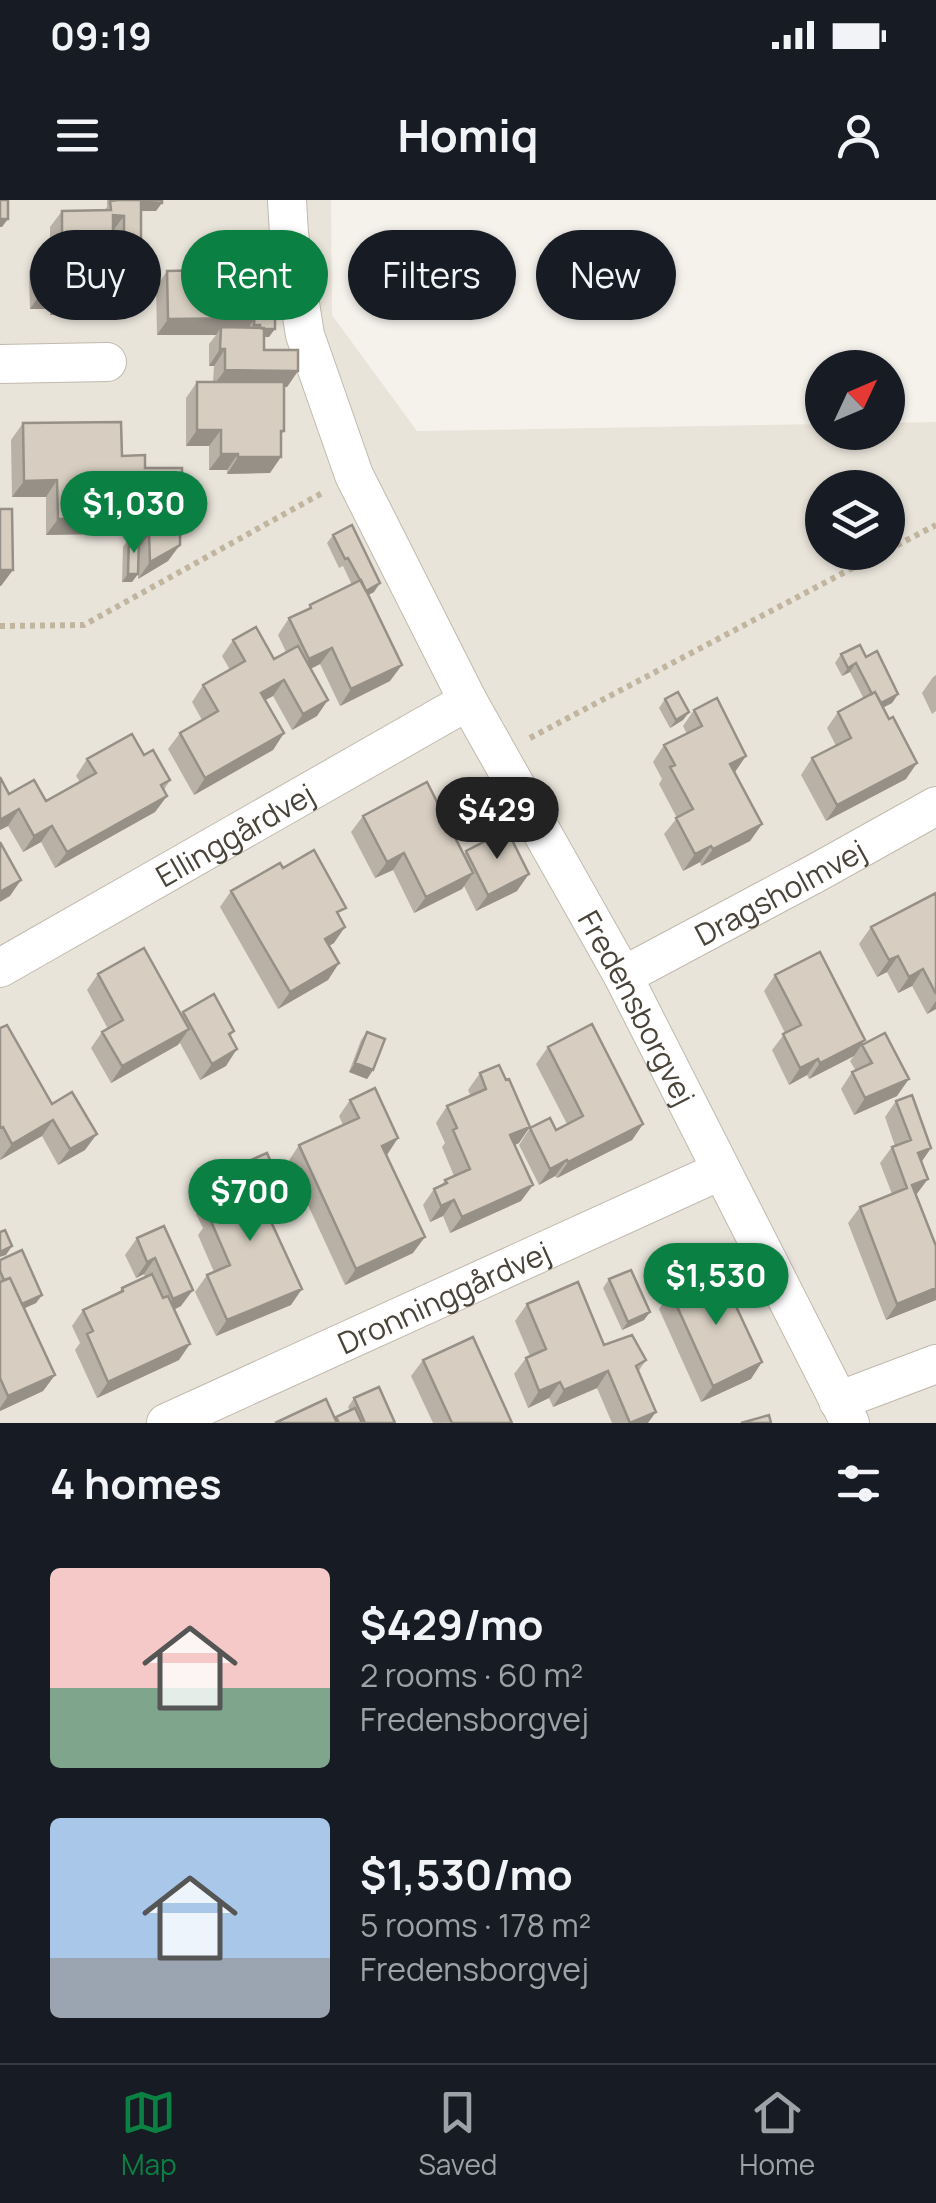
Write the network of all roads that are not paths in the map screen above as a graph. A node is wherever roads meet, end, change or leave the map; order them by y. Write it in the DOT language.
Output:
graph roads {
  1 [pos="287,200"];
  2 [pos="107,362"];
  3 [pos="0,364"];
  4 [pos="468,701"];
  5 [pos="936,806"];
  6 [pos="0,968"];
  7 [pos="622,976"];
  8 [pos="720,1171"];
  9 [pos="936,1364"];
  10 [pos="844,1412"];
  11 [pos="166,1423"];
  1 -- 4 [label="street, Fredensborgvej"];
  2 -- 3 [label="street"];
  4 -- 6 [label="street, Ellinggårdvej"];
  4 -- 7 [label="street, Fredensborgvej"];
  5 -- 7 [label="street, Dragsholmvej"];
  7 -- 8 [label="street, Fredensborgvej"];
  8 -- 10 [label="street, Fredensborgvej"];
  8 -- 11 [label="street, Dronninggårdvej"];
  9 -- 10 [label="street"];
}
